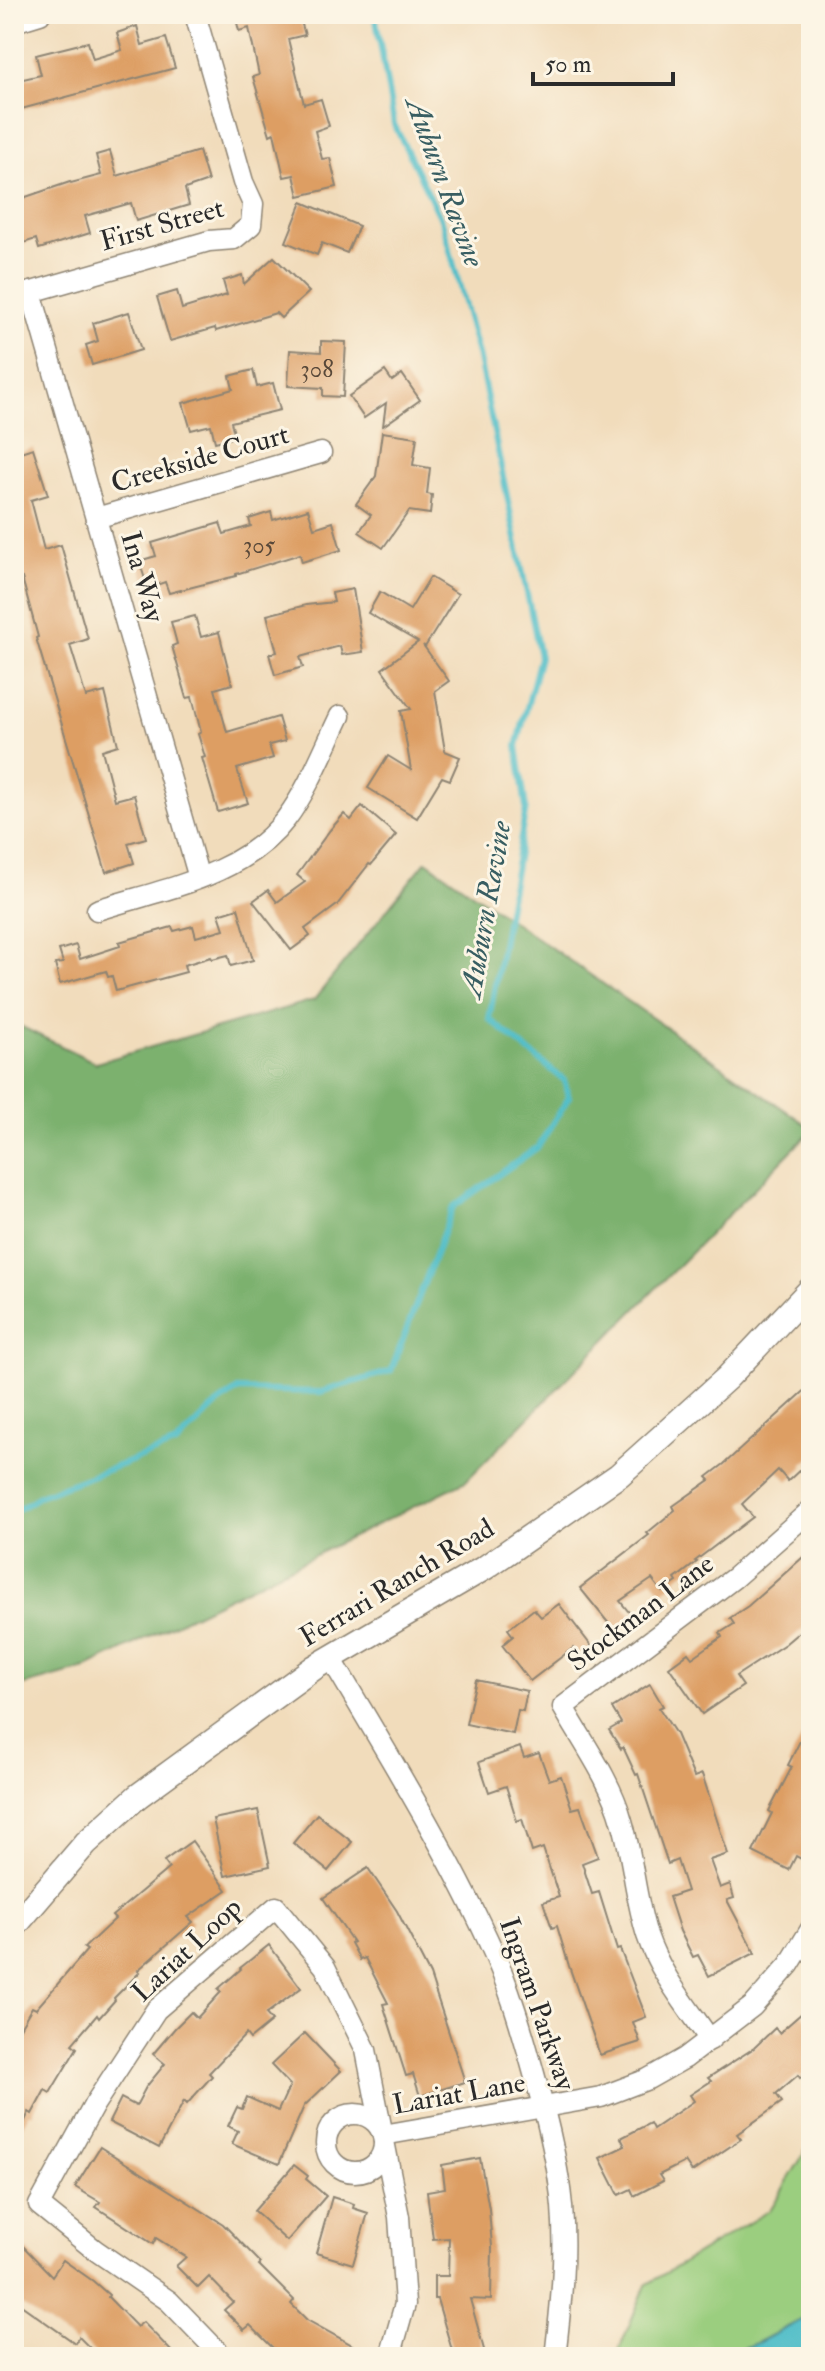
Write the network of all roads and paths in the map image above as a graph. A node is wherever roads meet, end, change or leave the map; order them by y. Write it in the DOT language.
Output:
graph roads {
  1 [pos="40,14"];
  2 [pos="195,14"];
  3 [pos="14,22"];
  4 [pos="22,294"];
  5 [pos="321,453"];
  6 [pos="96,518"];
  7 [pos="340,716"];
  8 [pos="199,878"];
  9 [pos="97,910"];
  10 [pos="811,1289"];
  11 [pos="811,1510"];
  12 [pos="331,1658"];
  13 [pos="14,1927"];
  14 [pos="811,1929"];
  15 [pos="710,2040"];
  16 [pos="544,2108"];
  17 [pos="383,2135"];
  18 [pos="223,2357"];
  19 [pos="390,2357"];
  20 [pos="555,2357"];
  1 -- 3 [label="street"];
  2 -- 4 [label="street, First Street"];
  4 -- 6 [label="street, Ina Way"];
  5 -- 6 [label="street, Creekside Court"];
  6 -- 8 [label="street, Ina Way"];
  7 -- 8 [label="street"];
  8 -- 9 [label="street"];
  10 -- 12 [label="main road, Ferrari Ranch Road"];
  11 -- 15 [label="street, Stockman Lane"];
  12 -- 13 [label="main road, Ferrari Ranch Road"];
  12 -- 16 [label="street, Ingram Parkway"];
  14 -- 15 [label="street, Lariat Lane"];
  15 -- 16 [label="street, Lariat Lane"];
  16 -- 17 [label="street, Lariat Lane"];
  16 -- 20 [label="street, Ingram Parkway"];
  17 -- 18 [label="street, Lariat Loop"];
  17 -- 19 [label="street, Lariat Loop"];
}
